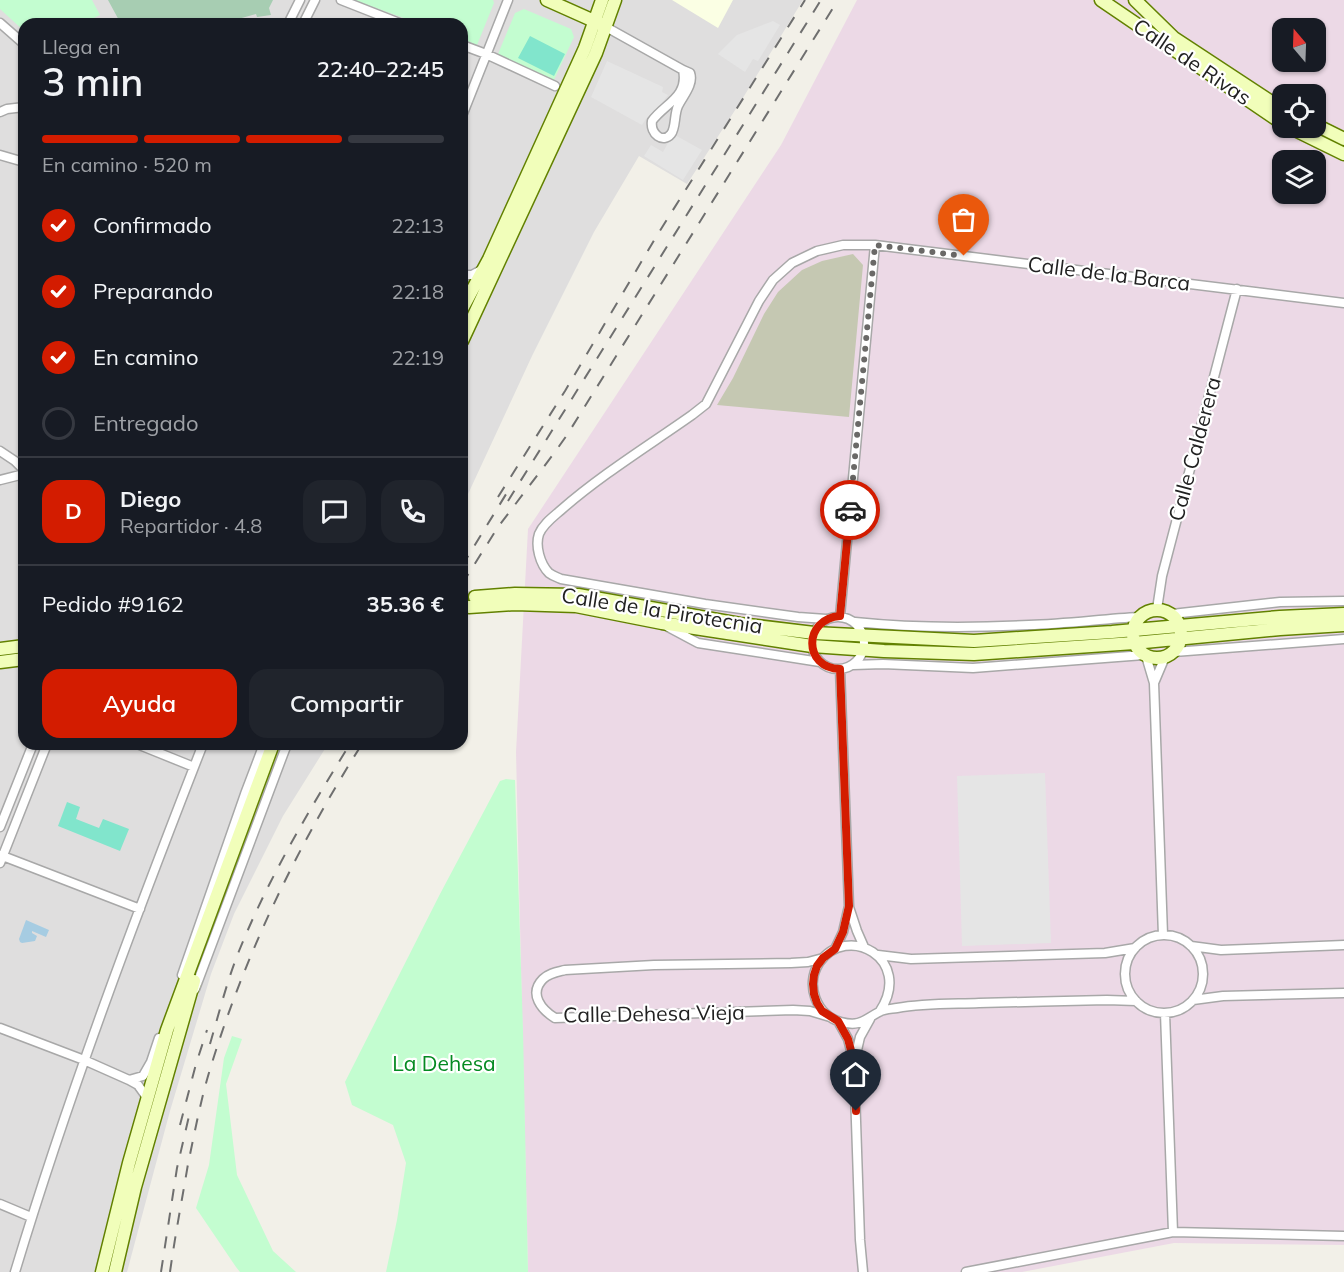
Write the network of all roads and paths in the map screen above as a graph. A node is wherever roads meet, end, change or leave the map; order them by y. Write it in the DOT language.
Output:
graph roads {
  1 [pos="300,0"];
  2 [pos="315,0"];
  3 [pos="341,0"];
  4 [pos="508,0"];
  5 [pos="547,0"];
  6 [pos="602,0"];
  7 [pos="615,0"];
  8 [pos="1101,0"];
  9 [pos="1135,0"];
  10 [pos="291,18"];
  11 [pos="306,18"];
  12 [pos="387,18"];
  13 [pos="0,23"];
  14 [pos="601,24"];
  15 [pos="18,39"];
  16 [pos="468,47"];
  17 [pos="486,54"];
  18 [pos="683,70"];
  19 [pos="555,86"];
  20 [pos="468,100"];
  21 [pos="1272,102"];
  22 [pos="18,108"];
  23 [pos="0,112"];
  24 [pos="1272,116"];
  25 [pos="1326,130"];
  26 [pos="1311,138"];
  27 [pos="1344,139"];
  28 [pos="1344,154"];
  29 [pos="0,155"];
  30 [pos="18,160"];
  31 [pos="875,245"];
  32 [pos="484,269"];
  33 [pos="468,276"];
  34 [pos="1237,289"];
  35 [pos="468,299"];
  36 [pos="1344,303"];
  37 [pos="469,328"];
  38 [pos="0,450"];
  39 [pos="18,465"];
  40 [pos="18,474"];
  41 [pos="0,480"];
  42 [pos="579,583"];
  43 [pos="1344,601"];
  44 [pos="1157,609"];
  45 [pos="1172,614"];
  46 [pos="1344,614"];
  47 [pos="840,616"];
  48 [pos="826,619"];
  49 [pos="855,622"];
  50 [pos="662,623"];
  51 [pos="1136,623"];
  52 [pos="1344,625"];
  53 [pos="1181,626"];
  54 [pos="814,633"];
  55 [pos="864,635"];
  56 [pos="1181,639"];
  57 [pos="1344,639"];
  58 [pos="1134,643"];
  59 [pos="812,646"];
  60 [pos="18,647"];
  61 [pos="0,649"];
  62 [pos="864,650"];
  63 [pos="1145,655"];
  64 [pos="1169,655"];
  65 [pos="18,660"];
  66 [pos="0,662"];
  67 [pos="820,662"];
  68 [pos="853,665"];
  69 [pos="840,669"];
  70 [pos="1154,683"];
  71 [pos="31,750"];
  72 [pos="45,750"];
  73 [pos="152,750"];
  74 [pos="201,750"];
  75 [pos="262,750"];
  76 [pos="274,750"];
  77 [pos="285,750"];
  78 [pos="194,767"];
  79 [pos="0,827"];
  80 [pos="1,858"];
  81 [pos="849,906"];
  82 [pos="140,909"];
  83 [pos="1163,935"];
  84 [pos="1344,945"];
  85 [pos="1191,946"];
  86 [pos="864,947"];
  87 [pos="1136,948"];
  88 [pos="835,949"];
  89 [pos="878,955"];
  90 [pos="823,958"];
  91 [pos="1344,993"];
  92 [pos="1193,1000"];
  93 [pos="1136,1001"];
  94 [pos="880,1011"];
  95 [pos="1165,1013"];
  96 [pos="170,1017"];
  97 [pos="834,1019"];
  98 [pos="870,1019"];
  99 [pos="0,1028"];
  100 [pos="172,1032"];
  101 [pos="84,1060"];
  102 [pos="854,1062"];
  103 [pos="129,1080"];
  104 [pos="148,1099"];
  105 [pos="0,1204"];
  106 [pos="32,1216"];
  107 [pos="1173,1232"];
  108 [pos="1344,1236"];
  109 [pos="862,1271"];
  110 [pos="15,1272"];
  111 [pos="102,1272"];
  112 [pos="115,1272"];
  113 [pos="966,1272"];
  1 -- 10 [label="street"];
  2 -- 11 [label="street"];
  3 -- 12 [label="street"];
  4 -- 17 [label="street"];
  5 -- 14 [label="main road"];
  6 -- 14 [label="main road"];
  7 -- 14 [label="main road"];
  8 -- 24 [label="main road, Calle de Rivas"];
  9 -- 21 [label="main road, Calle de Rivas"];
  13 -- 15 [label="street"];
  14 -- 18 [label="street"];
  14 -- 32 [label="main road"];
  14 -- 37 [label="main road"];
  16 -- 17 [label="street"];
  17 -- 19 [label="street"];
  17 -- 20 [label="street"];
  18 -- 18 [label="street"];
  22 -- 23 [label="street"];
  25 -- 27 [label="main road"];
  26 -- 28 [label="main road"];
  29 -- 30 [label="street"];
  31 -- 34 [label="street, Calle de la Barca"];
  31 -- 42 [label="street, Calle de la Barca"];
  31 -- 47 [label="street"];
  32 -- 33 [label="street"];
  32 -- 35 [label="main road"];
  34 -- 36 [label="street, Calle de la Barca"];
  34 -- 44 [label="street, Calle Calderera"];
  38 -- 39 [label="street"];
  40 -- 41 [label="street"];
  42 -- 48 [label="street, Calle de la Pirotecnia"];
  43 -- 45 [label="street"];
  44 -- 45 [label="main road"];
  44 -- 51 [label="main road, Calle de la Pirotecnia"];
  45 -- 53 [label="main road"];
  46 -- 53 [label="main road, Calle de la Pirotecnia"];
  47 -- 48 [label="street, Calle de la Pirotecnia"];
  47 -- 49 [label="street, Calle de la Pirotecnia"];
  48 -- 54 [label="street"];
  49 -- 51 [label="street, Calle de la Pirotecnia"];
  49 -- 55 [label="street"];
  50 -- 54 [label="main road, Calle de la Pirotecnia"];
  50 -- 59 [label="main road, Calle de la Pirotecnia"];
  50 -- 67 [label="street, Calle de la Pirotecnia"];
  51 -- 53 [label="main road, Calle de la Pirotecnia"];
  51 -- 55 [label="main road, Calle de la Pirotecnia"];
  51 -- 58 [label="main road"];
  52 -- 56 [label="main road, Calle de la Pirotecnia"];
  53 -- 56 [label="main road"];
  54 -- 55 [label="main road, Calle de la Pirotecnia"];
  54 -- 59 [label="street"];
  55 -- 62 [label="street"];
  56 -- 58 [label="main road, Calle de la Pirotecnia"];
  56 -- 64 [label="main road"];
  57 -- 64 [label="street"];
  58 -- 62 [label="main road, Calle de la Pirotecnia"];
  58 -- 63 [label="main road"];
  59 -- 62 [label="main road, Calle de la Pirotecnia"];
  59 -- 67 [label="street"];
  60 -- 61 [label="main road"];
  62 -- 68 [label="street"];
  63 -- 64 [label="main road"];
  63 -- 68 [label="street"];
  63 -- 70 [label="street"];
  64 -- 70 [label="street"];
  65 -- 66 [label="main road"];
  67 -- 69 [label="street, Calle de la Pirotecnia"];
  68 -- 69 [label="street"];
  69 -- 81 [label="street"];
  70 -- 83 [label="street"];
  71 -- 79 [label="street"];
  72 -- 80 [label="street"];
  73 -- 78 [label="street"];
  74 -- 78 [label="street"];
  75 -- 96 [label="street"];
  76 -- 100 [label="main road"];
  77 -- 100 [label="street"];
  78 -- 82 [label="street"];
  80 -- 82 [label="street"];
  81 -- 86 [label="street"];
  81 -- 88 [label="street"];
  82 -- 101 [label="street"];
  83 -- 85 [label="street"];
  83 -- 87 [label="street"];
  84 -- 85 [label="street"];
  85 -- 92 [label="street"];
  86 -- 88 [label="street"];
  86 -- 89 [label="street"];
  87 -- 89 [label="street"];
  87 -- 93 [label="street"];
  88 -- 90 [label="street"];
  89 -- 94 [label="street"];
  90 -- 97 [label="street"];
  90 -- 97 [label="street, Calle Dehesa Vieja"];
  91 -- 92 [label="street"];
  92 -- 95 [label="street"];
  93 -- 94 [label="street"];
  93 -- 95 [label="street"];
  94 -- 98 [label="street"];
  95 -- 107 [label="street"];
  96 -- 100 [label="street"];
  96 -- 103 [label="street"];
  97 -- 98 [label="street"];
  97 -- 102 [label="street"];
  98 -- 102 [label="street"];
  99 -- 101 [label="street"];
  100 -- 104 [label="main road"];
  100 -- 112 [label="main road"];
  101 -- 103 [label="street"];
  101 -- 106 [label="street"];
  102 -- 109 [label="street"];
  103 -- 104 [label="street"];
  104 -- 111 [label="main road"];
  105 -- 106 [label="street"];
  106 -- 110 [label="street"];
  107 -- 108 [label="street"];
  107 -- 113 [label="street"];
}
